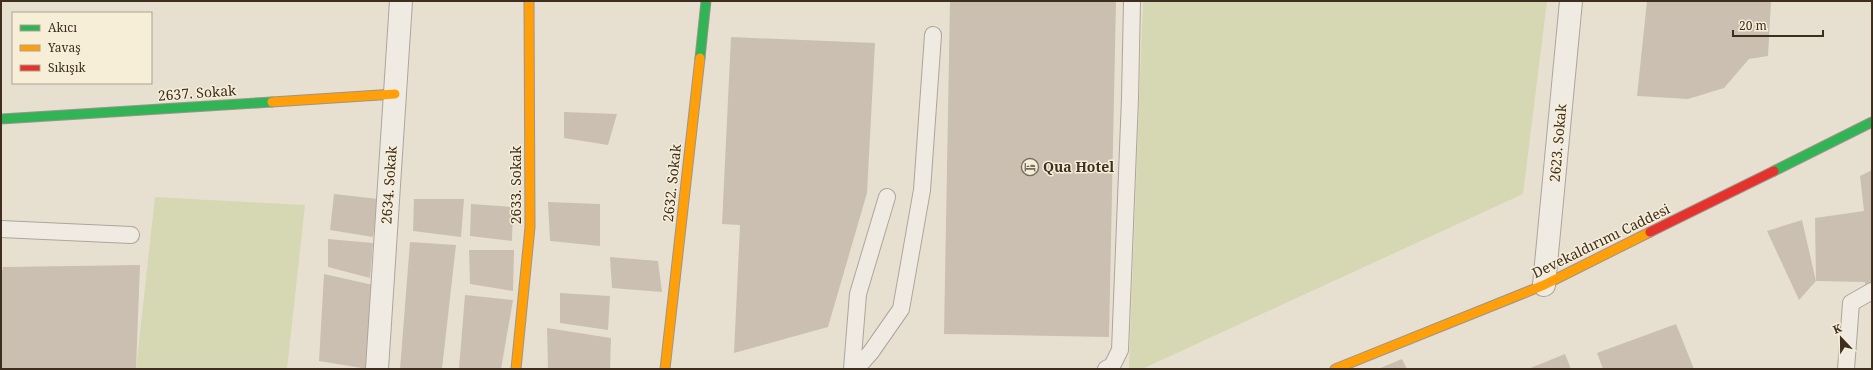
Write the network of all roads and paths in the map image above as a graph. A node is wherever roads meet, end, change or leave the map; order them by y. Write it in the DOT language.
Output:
graph roads {
  1 [pos="401,1"];
  2 [pos="529,1"];
  3 [pos="706,1"];
  4 [pos="1132,1"];
  5 [pos="1571,1"];
  6 [pos="933,35"];
  7 [pos="395,94"];
  8 [pos="1,120"];
  9 [pos="1872,122"];
  10 [pos="887,198"];
  11 [pos="1,229"];
  12 [pos="131,235"];
  13 [pos="1544,285"];
  14 [pos="1872,291"];
  15 [pos="377,369"];
  16 [pos="516,369"];
  17 [pos="665,369"];
  18 [pos="852,369"];
  19 [pos="856,369"];
  20 [pos="1106,369"];
  21 [pos="1335,369"];
  22 [pos="1846,369"];
  1 -- 7 [label="street, 2634. Sokak"];
  2 -- 16 [label="street, 2633. Sokak"];
  3 -- 17 [label="street, 2632. Sokak"];
  4 -- 20 [label="lane"];
  5 -- 13 [label="street, 2623. Sokak"];
  6 -- 19 [label="lane"];
  7 -- 8 [label="street, 2637. Sokak"];
  7 -- 15 [label="street, 2634. Sokak"];
  9 -- 13 [label="street, Devekaldırımı Caddesi"];
  10 -- 18 [label="lane"];
  11 -- 12 [label="lane"];
  13 -- 21 [label="street, Devekaldırımı Caddesi"];
  14 -- 22 [label="lane"];
}
